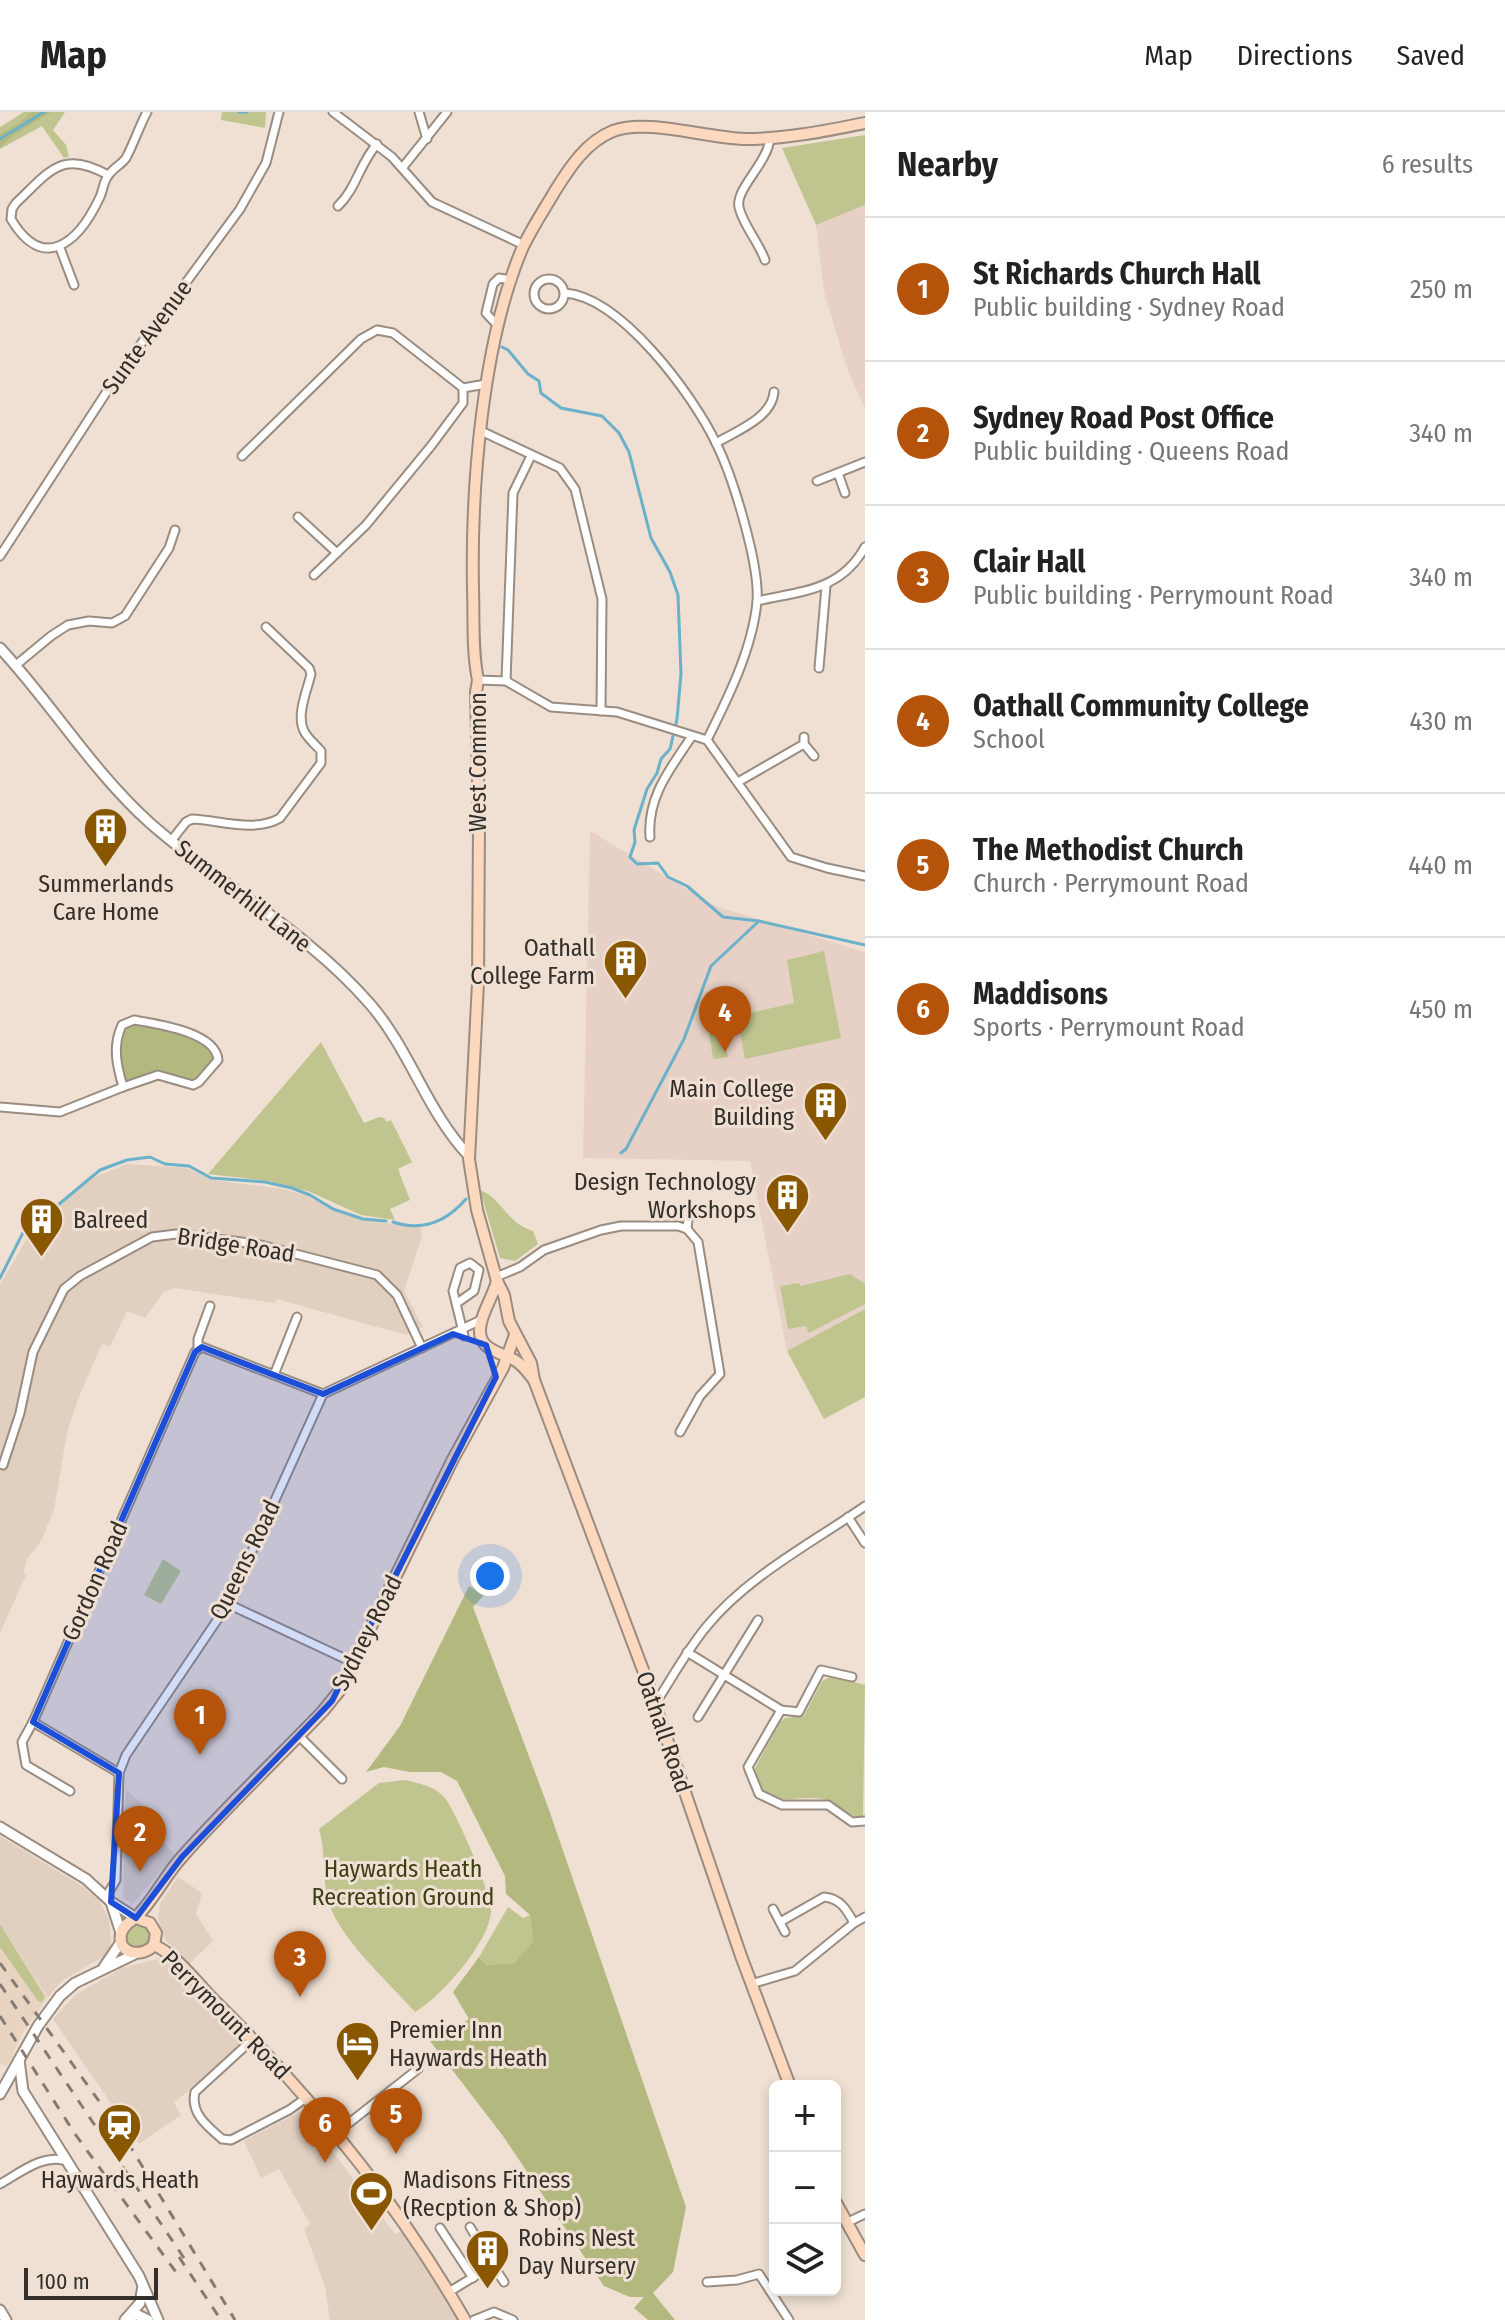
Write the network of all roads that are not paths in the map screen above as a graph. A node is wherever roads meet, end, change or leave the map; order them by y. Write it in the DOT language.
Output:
graph roads {
  1 [pos="147,112"];
  2 [pos="279,112"];
  3 [pos="333,112"];
  4 [pos="419,112"];
  5 [pos="447,112"];
  6 [pos="865,123"];
  7 [pos="770,138"];
  8 [pos="427,139"];
  9 [pos="377,144"];
  10 [pos="403,167"];
  11 [pos="108,175"];
  12 [pos="338,206"];
  13 [pos="0,211"];
  14 [pos="10,213"];
  15 [pos="524,245"];
  16 [pos="60,248"];
  17 [pos="765,260"];
  18 [pos="512,280"];
  19 [pos="74,285"];
  20 [pos="565,293"];
  21 [pos="498,326"];
  22 [pos="486,384"];
  23 [pos="463,388"];
  24 [pos="774,392"];
  25 [pos="481,431"];
  26 [pos="716,443"];
  27 [pos="242,456"];
  28 [pos="531,456"];
  29 [pos="865,462"];
  30 [pos="838,473"];
  31 [pos="817,481"];
  32 [pos="845,493"];
  33 [pos="298,517"];
  34 [pos="175,530"];
  35 [pos="865,547"];
  36 [pos="337,553"];
  37 [pos="0,556"];
  38 [pos="314,575"];
  39 [pos="826,586"];
  40 [pos="757,601"];
  41 [pos="266,627"];
  42 [pos="0,648"];
  43 [pos="16,665"];
  44 [pos="819,668"];
  45 [pos="478,680"];
  46 [pos="506,681"];
  47 [pos="601,711"];
  48 [pos="692,736"];
  49 [pos="707,740"];
  50 [pos="814,756"];
  51 [pos="738,782"];
  52 [pos="650,837"];
  53 [pos="171,841"];
  54 [pos="865,876"];
  55 [pos="123,1087"];
  56 [pos="0,1107"];
  57 [pos="469,1156"];
  58 [pos="689,1210"];
  59 [pos="687,1229"];
  60 [pos="496,1279"];
  61 [pos="457,1303"];
  62 [pos="210,1306"];
  63 [pos="297,1317"];
  64 [pos="482,1318"];
  65 [pos="509,1321"];
  66 [pos="463,1333"];
  67 [pos="515,1335"];
  68 [pos="198,1348"];
  69 [pos="422,1348"];
  70 [pos="499,1351"];
  71 [pos="274,1375"];
  72 [pos="496,1377"];
  73 [pos="531,1377"];
  74 [pos="323,1394"];
  75 [pos="680,1432"];
  76 [pos="3,1465"];
  77 [pos="865,1506"];
  78 [pos="848,1517"];
  79 [pos="865,1543"];
  80 [pos="228,1604"];
  81 [pos="758,1620"];
  82 [pos="687,1652"];
  83 [pos="354,1663"];
  84 [pos="724,1676"];
  85 [pos="852,1677"];
  86 [pos="655,1704"];
  87 [pos="781,1710"];
  88 [pos="698,1717"];
  89 [pos="33,1722"];
  90 [pos="299,1736"];
  91 [pos="119,1773"];
  92 [pos="342,1779"];
  93 [pos="70,1791"];
  94 [pos="865,1821"];
  95 [pos="0,1827"];
  96 [pos="158,1890"];
  97 [pos="109,1900"];
  98 [pos="773,1909"];
  99 [pos="865,1917"];
  100 [pos="136,1918"];
  101 [pos="780,1922"];
  102 [pos="150,1923"];
  103 [pos="854,1923"];
  104 [pos="785,1932"];
  105 [pos="121,1937"];
  106 [pos="154,1945"];
  107 [pos="135,1954"];
  108 [pos="104,1967"];
  109 [pos="751,1984"];
  110 [pos="253,2039"];
  111 [pos="19,2060"];
  112 [pos="418,2069"];
  113 [pos="788,2080"];
  114 [pos="23,2091"];
  115 [pos="0,2095"];
  116 [pos="306,2098"];
  117 [pos="330,2126"];
  118 [pos="68,2162"];
  119 [pos="0,2184"];
  120 [pos="841,2213"];
  121 [pos="865,2214"];
  122 [pos="846,2223"];
  123 [pos="470,2227"];
  124 [pos="440,2228"];
  125 [pos="865,2255"];
  126 [pos="493,2265"];
  127 [pos="473,2278"];
  128 [pos="504,2282"];
  129 [pos="707,2282"];
  130 [pos="143,2286"];
  131 [pos="449,2292"];
  132 [pos="127,2318"];
  133 [pos="148,2320"];
  134 [pos="158,2320"];
  135 [pos="465,2320"];
  136 [pos="474,2320"];
  137 [pos="513,2320"];
  138 [pos="789,2320"];
  1 -- 11 [label="street"];
  2 -- 37 [label="street, Sunte Avenue"];
  3 -- 9 [label="street"];
  4 -- 8 [label="street"];
  5 -- 8 [label="street"];
  6 -- 7 [label="main road, West Common"];
  7 -- 15 [label="main road, West Common"];
  7 -- 17 [label="street"];
  8 -- 10 [label="street"];
  9 -- 10 [label="street"];
  9 -- 12 [label="street"];
  10 -- 15 [label="street"];
  11 -- 14 [label="street"];
  11 -- 16 [label="street"];
  13 -- 14 [label="street"];
  14 -- 16 [label="street"];
  15 -- 18 [label="main road, West Common"];
  16 -- 19 [label="street"];
  18 -- 21 [label="main road, West Common"];
  18 -- 21 [label="street"];
  20 -- 20 [label="street"];
  20 -- 26 [label="street"];
  21 -- 22 [label="main road, West Common"];
  22 -- 23 [label="street"];
  22 -- 25 [label="main road, West Common"];
  23 -- 27 [label="street"];
  23 -- 36 [label="street"];
  24 -- 26 [label="street"];
  25 -- 28 [label="street"];
  25 -- 45 [label="main road, West Common"];
  26 -- 40 [label="street"];
  28 -- 46 [label="street"];
  28 -- 47 [label="street"];
  29 -- 30 [label="street"];
  30 -- 31 [label="street"];
  30 -- 32 [label="street"];
  33 -- 36 [label="street"];
  34 -- 43 [label="street"];
  35 -- 39 [label="street"];
  36 -- 38 [label="street"];
  39 -- 40 [label="street"];
  39 -- 44 [label="street"];
  40 -- 49 [label="street"];
  41 -- 53 [label="street"];
  42 -- 43 [label="street, Summerhill Lane"];
  43 -- 53 [label="street, Summerhill Lane"];
  45 -- 46 [label="street"];
  45 -- 57 [label="main road, West Common"];
  46 -- 47 [label="street"];
  47 -- 48 [label="street"];
  48 -- 49 [label="street"];
  48 -- 52 [label="street"];
  49 -- 51 [label="street"];
  50 -- 51 [label="street"];
  51 -- 54 [label="street"];
  53 -- 57 [label="street, Summerhill Lane"];
  55 -- 55 [label="street"];
  55 -- 56 [label="street"];
  57 -- 60 [label="main road, West Common"];
  58 -- 59 [label="street"];
  59 -- 60 [label="street"];
  59 -- 75 [label="street"];
  60 -- 64 [label="main road"];
  60 -- 65 [label="main road, West Common"];
  61 -- 61 [label="street"];
  61 -- 66 [label="street"];
  62 -- 68 [label="street, Gordon Road"];
  63 -- 71 [label="street"];
  64 -- 65 [label="main road"];
  64 -- 66 [label="street"];
  64 -- 70 [label="main road"];
  65 -- 67 [label="main road, West Common"];
  66 -- 69 [label="street"];
  66 -- 70 [label="street"];
  67 -- 70 [label="main road"];
  67 -- 73 [label="main road, Oathall Road"];
  68 -- 71 [label="street"];
  68 -- 89 [label="street, Gordon Road"];
  69 -- 74 [label="street"];
  69 -- 76 [label="street, Bridge Road"];
  70 -- 72 [label="main road, Sydney Road"];
  70 -- 72 [label="main road"];
  70 -- 73 [label="main road"];
  71 -- 74 [label="street"];
  72 -- 73 [label="main road"];
  72 -- 83 [label="main road, Sydney Road"];
  73 -- 86 [label="main road, Oathall Road"];
  74 -- 80 [label="street, Queens Road"];
  77 -- 78 [label="street"];
  78 -- 79 [label="street"];
  78 -- 82 [label="street"];
  80 -- 83 [label="street"];
  80 -- 91 [label="street, Queens Road"];
  81 -- 84 [label="street"];
  82 -- 84 [label="street"];
  82 -- 86 [label="street"];
  83 -- 90 [label="main road, Sydney Road"];
  84 -- 87 [label="street"];
  84 -- 88 [label="street"];
  85 -- 87 [label="street"];
  86 -- 109 [label="main road, Oathall Road"];
  87 -- 94 [label="street"];
  89 -- 91 [label="street"];
  89 -- 93 [label="street, Gordon Road"];
  90 -- 92 [label="street"];
  90 -- 96 [label="main road, Sydney Road"];
  91 -- 97 [label="street, Queens Road"];
  95 -- 97 [label="street"];
  96 -- 100 [label="main road, Sydney Road"];
  96 -- 102 [label="main road, Sydney Road"];
  97 -- 100 [label="street"];
  97 -- 105 [label="street"];
  98 -- 101 [label="street"];
  99 -- 103 [label="street"];
  100 -- 102 [label="main road"];
  100 -- 105 [label="main road"];
  101 -- 103 [label="street"];
  101 -- 104 [label="street"];
  102 -- 106 [label="main road"];
  103 -- 109 [label="street"];
  105 -- 107 [label="main road"];
  105 -- 108 [label="street"];
  106 -- 107 [label="main road"];
  106 -- 110 [label="main road, Perrymount Road"];
  107 -- 108 [label="street"];
  108 -- 111 [label="street"];
  109 -- 113 [label="main road, Oathall Road"];
  110 -- 116 [label="main road, Perrymount Road"];
  110 -- 116 [label="street"];
  111 -- 114 [label="street"];
  111 -- 115 [label="street"];
  112 -- 117 [label="street"];
  114 -- 115 [label="street"];
  114 -- 118 [label="street"];
  116 -- 117 [label="main road, Perrymount Road"];
  117 -- 131 [label="main road, Perrymount Road"];
  118 -- 119 [label="street"];
  118 -- 130 [label="street"];
  120 -- 122 [label="main road"];
  121 -- 122 [label="street"];
  122 -- 125 [label="main road"];
  123 -- 126 [label="street"];
  124 -- 127 [label="street"];
  126 -- 127 [label="street"];
  126 -- 128 [label="street"];
  127 -- 131 [label="street"];
  129 -- 138 [label="street"];
  130 -- 132 [label="street"];
  130 -- 134 [label="street"];
  131 -- 135 [label="main road, Perrymount Road"];
  132 -- 133 [label="street"];
  136 -- 137 [label="street"];
}
